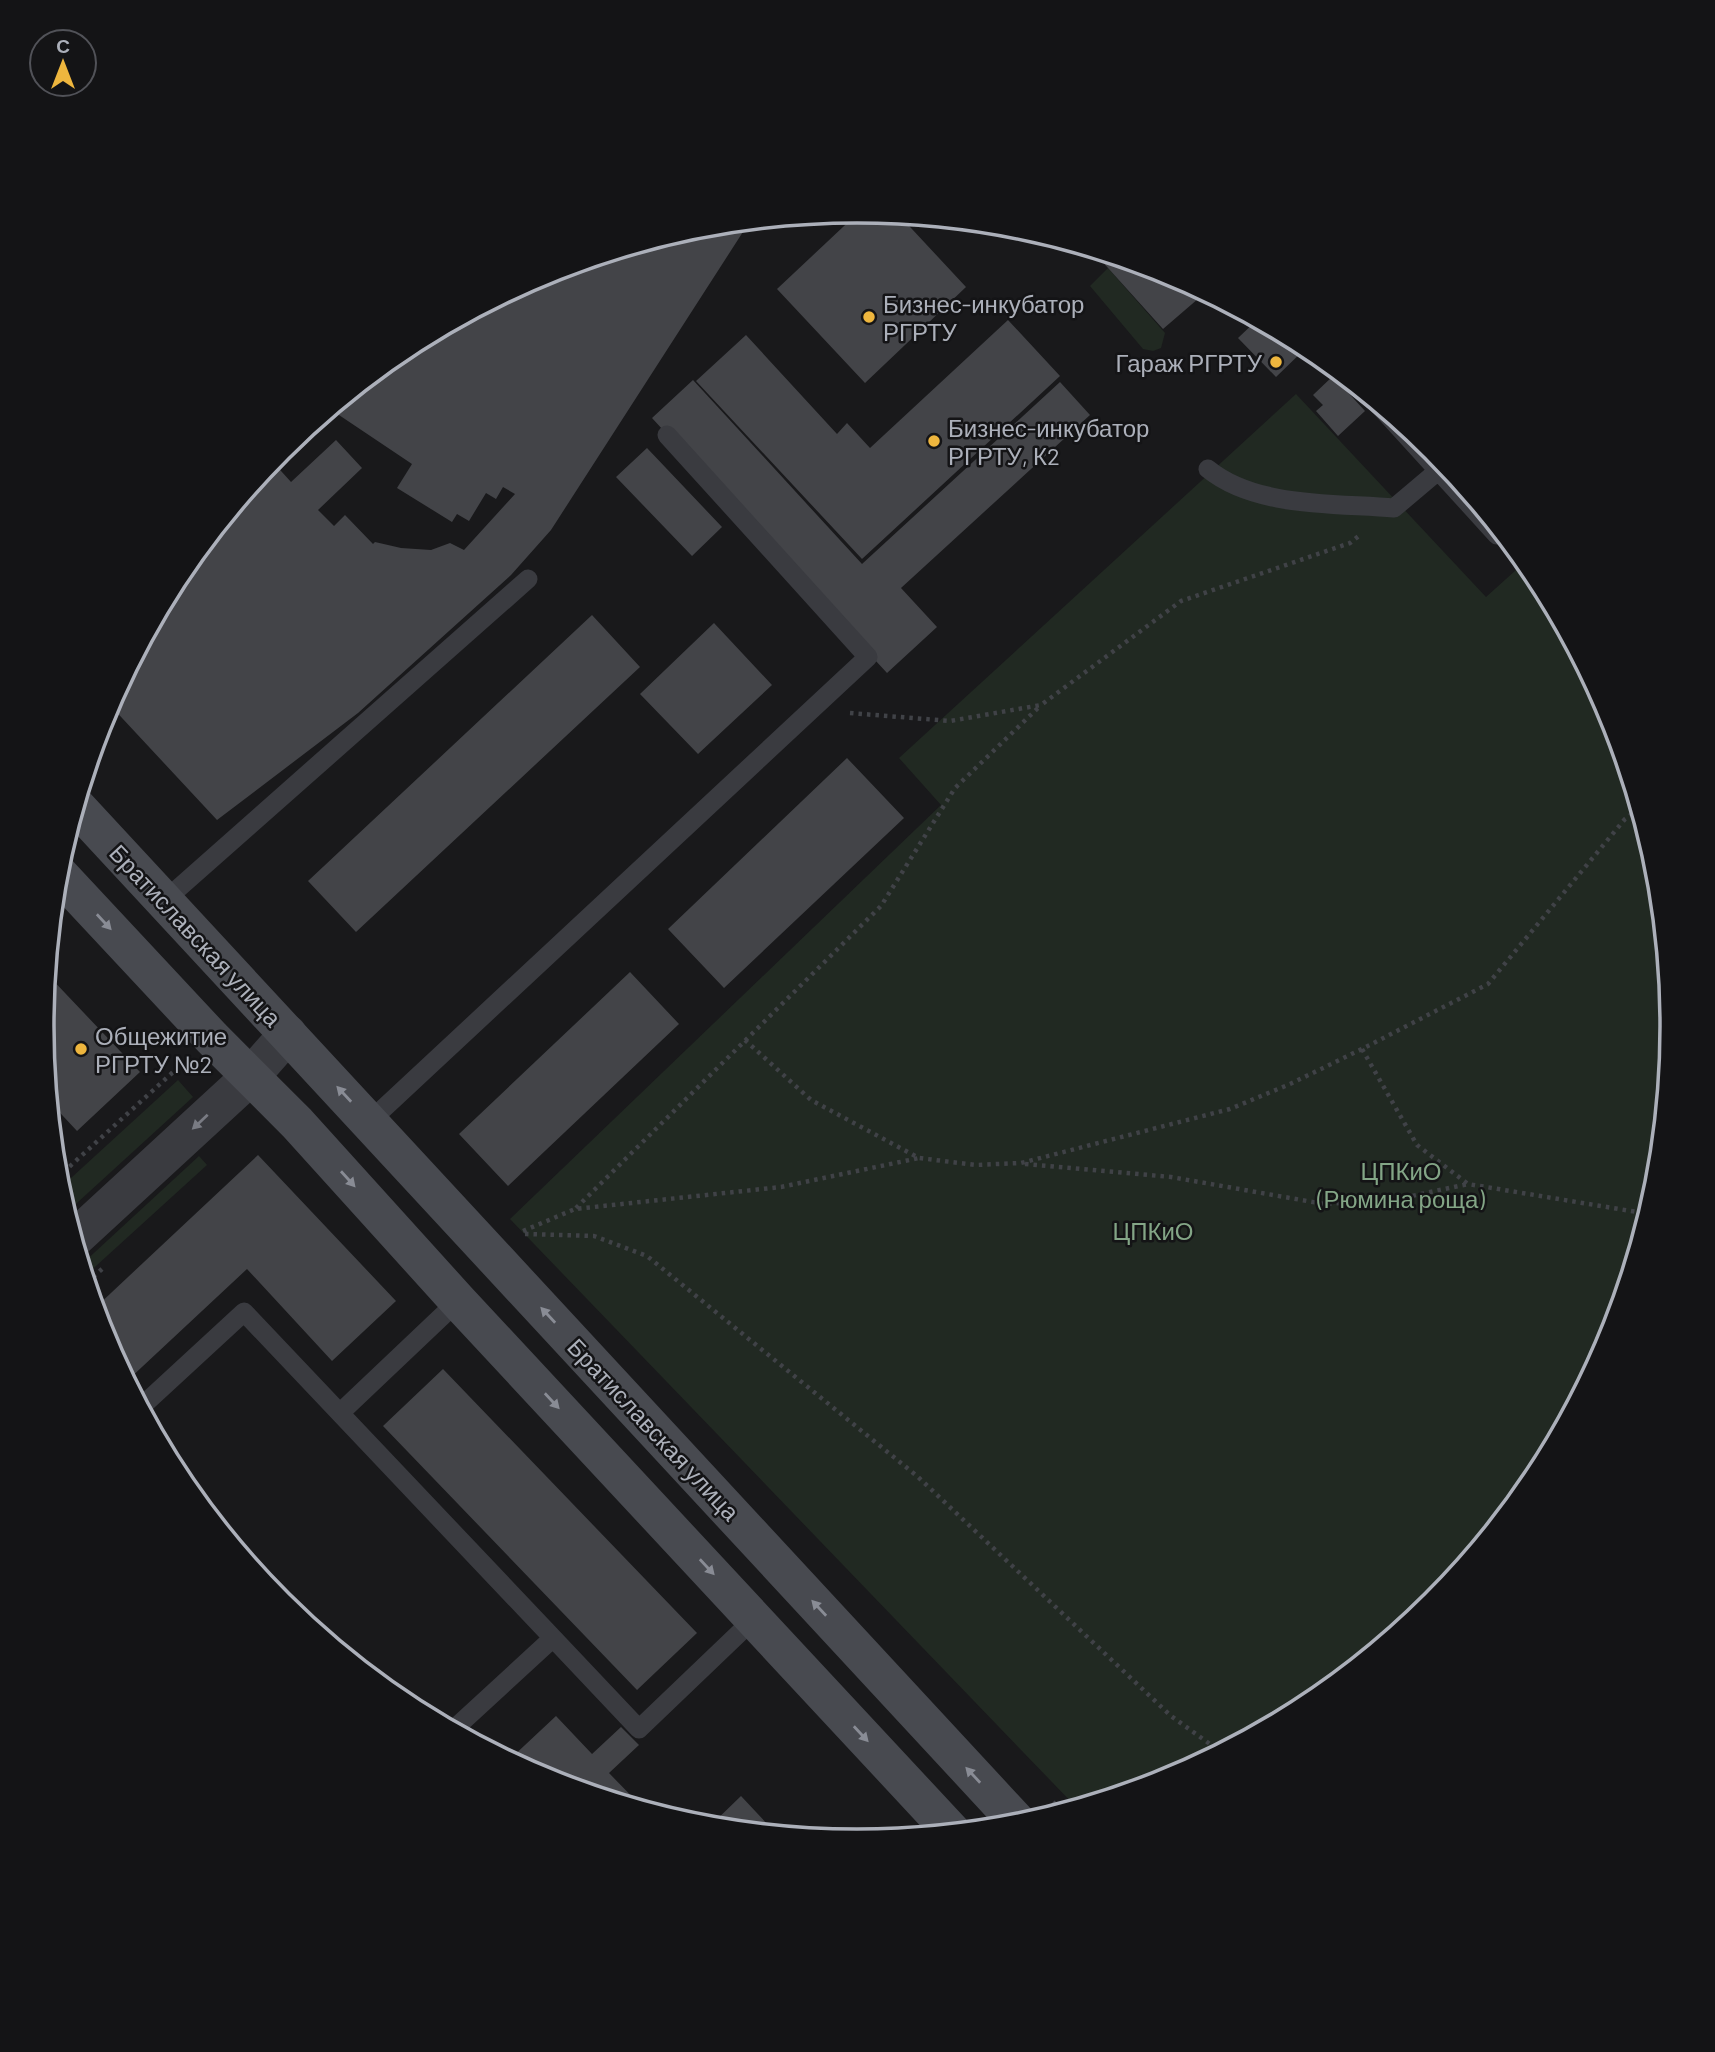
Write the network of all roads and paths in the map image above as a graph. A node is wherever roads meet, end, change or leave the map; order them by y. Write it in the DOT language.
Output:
graph roads {
  1 [pos="667,435"];
  2 [pos="1208,469"];
  3 [pos="1438,471"];
  4 [pos="1394,508"];
  5 [pos="528,579"];
  6 [pos="1041,705"];
  7 [pos="811,710"];
  8 [pos="83,814"];
  9 [pos="1632,814"];
  10 [pos="68,883"];
  11 [pos="164,901"];
  12 [pos="288,1034"];
  13 [pos="212,1038"];
  14 [pos="745,1040"];
  15 [pos="1362,1049"];
  16 [pos="251,1076"];
  17 [pos="370,1122"];
  18 [pos="919,1158"];
  19 [pos="1021,1163"];
  20 [pos="67,1169"];
  21 [pos="1468,1184"];
  22 [pos="575,1209"];
  23 [pos="1638,1212"];
  24 [pos="82,1232"];
  25 [pos="107,1264"];
  26 [pos="95,1276"];
  27 [pos="458,1301"];
  28 [pos="148,1401"];
  29 [pos="341,1412"];
  30 [pos="755,1618"];
  31 [pos="553,1638"];
  32 [pos="460,1724"];
  33 [pos="1213,1746"];
  34 [pos="1010,1815"];
  35 [pos="945,1824"];
  1 -- 7 [label="lane"];
  2 -- 4 [label="lane"];
  3 -- 4 [label="lane"];
  4 -- 6 [label="path"];
  5 -- 11 [label="lane"];
  6 -- 7 [label="path"];
  6 -- 14 [label="path"];
  7 -- 17 [label="lane"];
  8 -- 11 [label="street, Братиславская улица"];
  9 -- 15 [label="path"];
  10 -- 13 [label="street, one-way"];
  11 -- 12 [label="street, Братиславская улица"];
  12 -- 16 [label="street, Братиславская улица"];
  17 -- 12 [label="street, Братиславская улица, one-way"];
  13 -- 16 [label="street"];
  13 -- 20 [label="path"];
  14 -- 18 [label="path"];
  14 -- 22 [label="path"];
  15 -- 19 [label="path"];
  15 -- 21 [label="path"];
  16 -- 24 [label="street, Братиславская улица, one-way"];
  16 -- 27 [label="street, one-way"];
  34 -- 17 [label="street, Братиславская улица, one-way"];
  18 -- 19 [label="path"];
  18 -- 22 [label="path"];
  19 -- 21 [label="path"];
  21 -- 23 [label="path"];
  22 -- 33 [label="path"];
  25 -- 26 [label="path"];
  27 -- 29 [label="lane"];
  27 -- 30 [label="street, one-way"];
  28 -- 29 [label="lane"];
  29 -- 31 [label="lane"];
  30 -- 31 [label="lane"];
  30 -- 35 [label="street, one-way"];
  31 -- 32 [label="lane"];
}
